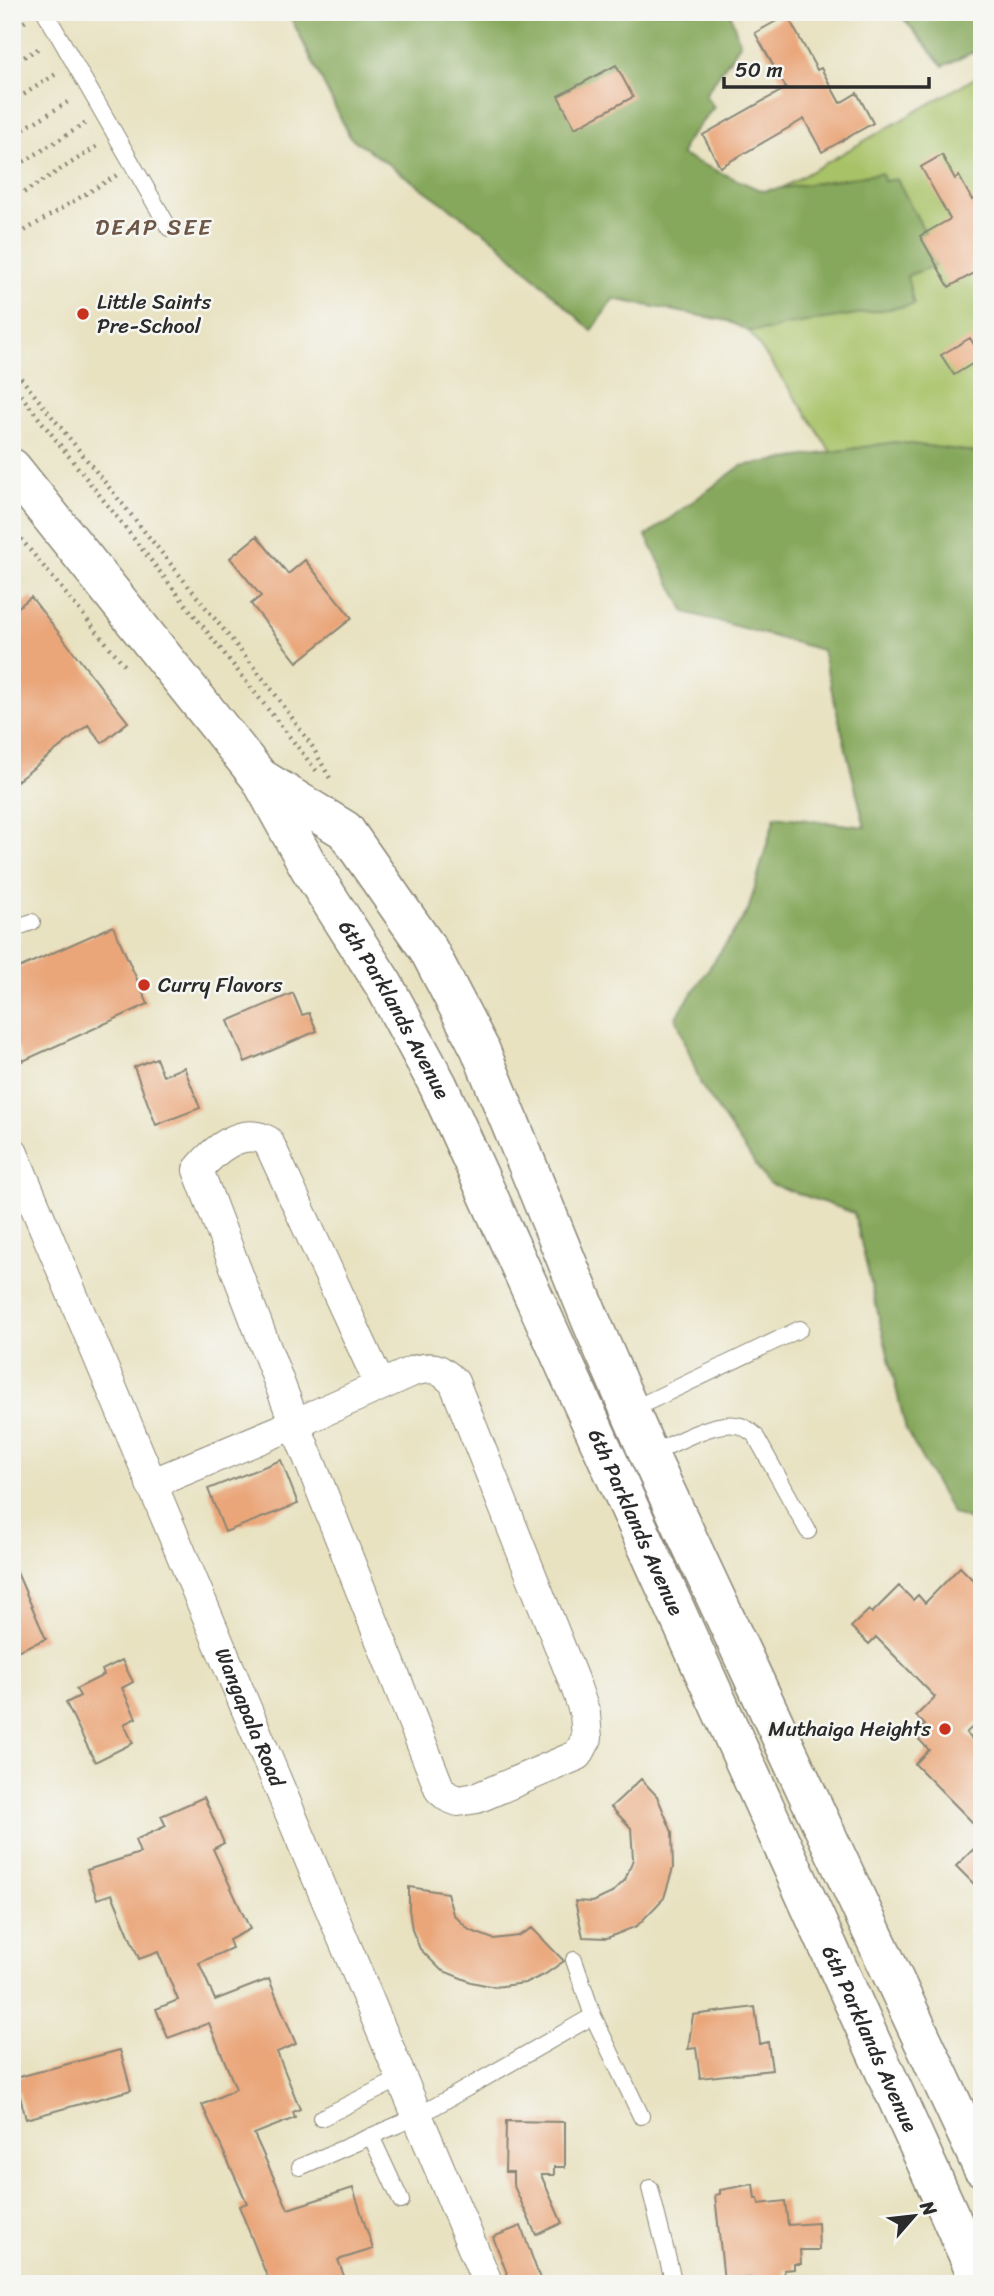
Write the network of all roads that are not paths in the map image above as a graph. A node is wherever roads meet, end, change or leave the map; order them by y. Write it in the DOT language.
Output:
graph roads {
  1 [pos="45,12"];
  2 [pos="169,228"];
  3 [pos="12,468"];
  4 [pos="261,778"];
  5 [pos="32,922"];
  6 [pos="12,929"];
  7 [pos="12,1151"];
  8 [pos="800,1329"];
  9 [pos="380,1385"];
  10 [pos="629,1411"];
  11 [pos="295,1424"];
  12 [pos="649,1455"];
  13 [pos="151,1484"];
  14 [pos="808,1531"];
  15 [pos="574,1960"];
  16 [pos="593,2016"];
  17 [pos="402,2078"];
  18 [pos="418,2116"];
  19 [pos="640,2116"];
  20 [pos="321,2118"];
  21 [pos="371,2136"];
  22 [pos="300,2167"];
  23 [pos="982,2168"];
  24 [pos="650,2188"];
  25 [pos="401,2201"];
  26 [pos="488,2284"];
  27 [pos="674,2284"];
  28 [pos="981,2284"];
  1 -- 2 [label="lane"];
  3 -- 4 [label="street, 6th Parklands Avenue"];
  4 -- 10 [label="street, 6th Parklands Avenue"];
  4 -- 28 [label="street, 6th Parklands Avenue"];
  5 -- 6 [label="lane"];
  7 -- 13 [label="street, Wangapala Road"];
  8 -- 10 [label="lane"];
  9 -- 11 [label="street"];
  9 -- 11 [label="street"];
  9 -- 11 [label="street"];
  10 -- 12 [label="street, 6th Parklands Avenue"];
  11 -- 13 [label="street"];
  12 -- 14 [label="lane"];
  12 -- 23 [label="street, 6th Parklands Avenue"];
  13 -- 17 [label="street, Wangapala Road"];
  15 -- 16 [label="lane"];
  16 -- 18 [label="lane"];
  16 -- 19 [label="lane"];
  17 -- 18 [label="street, Wangapala Road"];
  17 -- 20 [label="lane"];
  18 -- 21 [label="lane"];
  18 -- 26 [label="street, Wangapala Road"];
  21 -- 22 [label="lane"];
  21 -- 25 [label="lane"];
  24 -- 27 [label="lane"];
}
